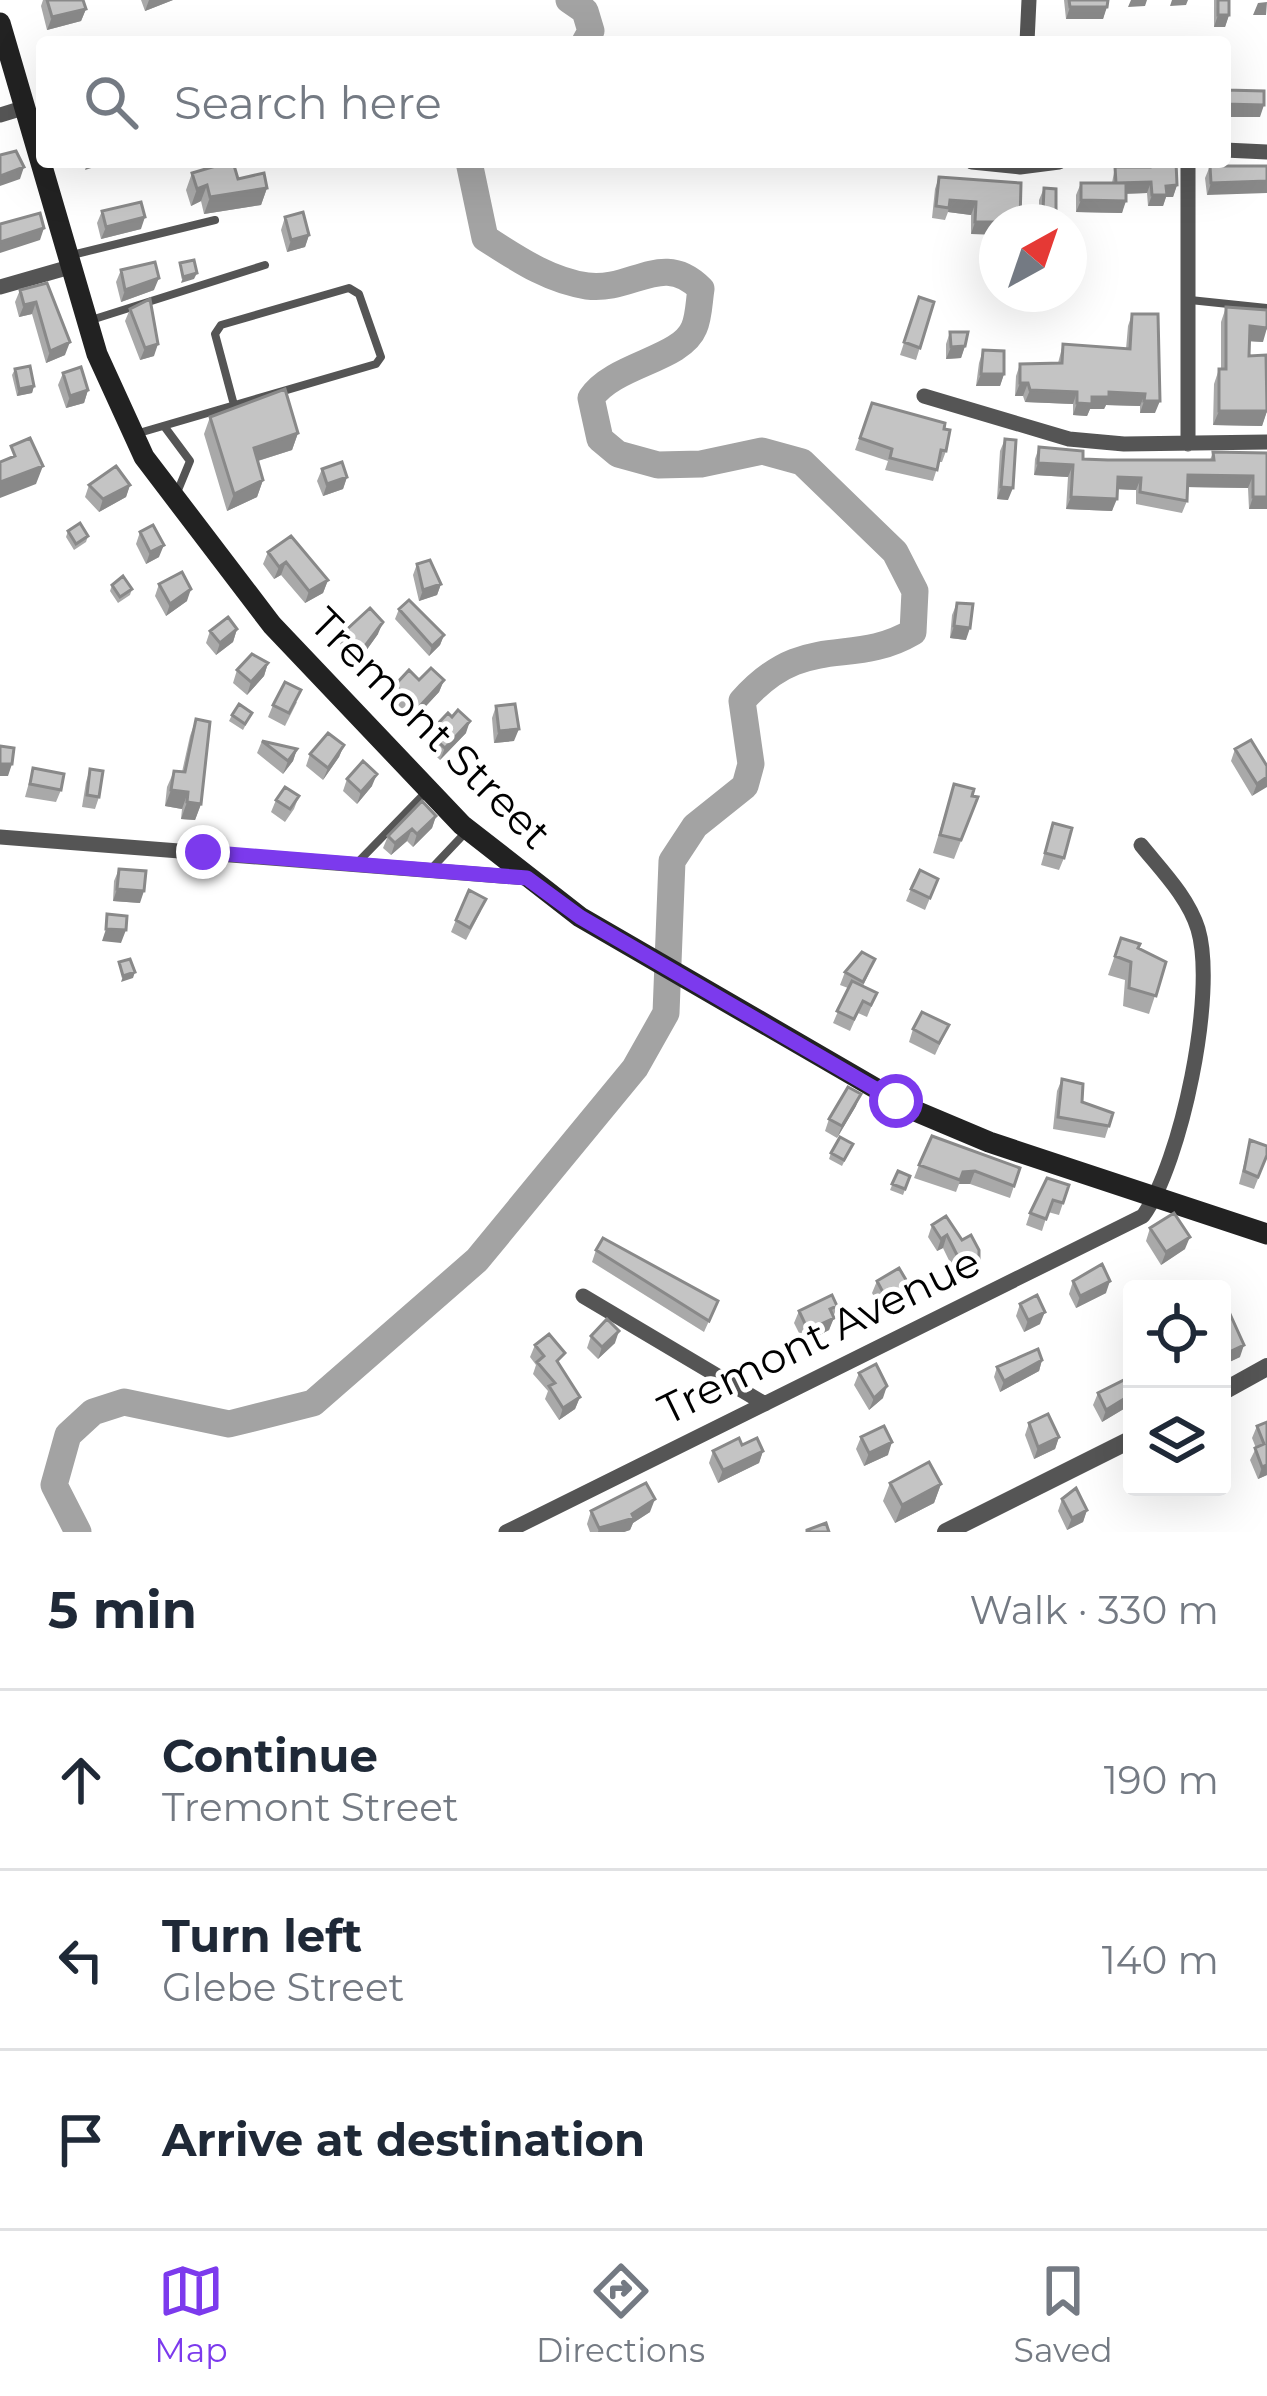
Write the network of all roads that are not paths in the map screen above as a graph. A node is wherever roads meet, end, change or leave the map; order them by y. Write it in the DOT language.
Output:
graph roads {
  1 [pos="1029,0"];
  2 [pos="0,22"];
  3 [pos="1027,36"];
  4 [pos="23,108"];
  5 [pos="0,115"];
  6 [pos="1231,150"];
  7 [pos="36,152"];
  8 [pos="1267,152"];
  9 [pos="41,168"];
  10 [pos="1188,168"];
  11 [pos="215,220"];
  12 [pos="68,261"];
  13 [pos="265,265"];
  14 [pos="0,287"];
  15 [pos="1190,300"];
  16 [pos="1267,308"];
  17 [pos="86,321"];
  18 [pos="924,396"];
  19 [pos="234,406"];
  20 [pos="164,426"];
  21 [pos="131,435"];
  22 [pos="1267,442"];
  23 [pos="1188,444"];
  24 [pos="172,500"];
  25 [pos="428,790"];
  26 [pos="468,830"];
  27 [pos="0,837"];
  28 [pos="1141,845"];
  29 [pos="357,863"];
  30 [pos="430,870"];
  31 [pos="527,878"];
  32 [pos="1155,1195"];
  33 [pos="1267,1234"];
  34 [pos="583,1295"];
  35 [pos="1267,1367"];
  36 [pos="1229,1388"];
  37 [pos="764,1404"];
  38 [pos="1123,1443"];
  39 [pos="506,1532"];
  40 [pos="946,1532"];
  1 -- 3 [label="street"];
  2 -- 4 [label="main road, Tremont Street"];
  4 -- 5 [label="street"];
  4 -- 7 [label="main road, Tremont Street"];
  6 -- 8 [label="street"];
  9 -- 12 [label="main road, Tremont Street"];
  10 -- 15 [label="street"];
  11 -- 12 [label="lane"];
  12 -- 14 [label="street"];
  12 -- 17 [label="main road, Tremont Street"];
  13 -- 17 [label="lane"];
  15 -- 16 [label="lane"];
  15 -- 23 [label="street"];
  17 -- 21 [label="main road, Tremont Street"];
  18 -- 23 [label="street"];
  19 -- 19 [label="lane"];
  19 -- 20 [label="lane"];
  20 -- 21 [label="lane"];
  20 -- 24 [label="lane"];
  21 -- 24 [label="main road, Tremont Street"];
  22 -- 23 [label="street"];
  24 -- 25 [label="main road, Tremont Street"];
  25 -- 26 [label="main road, Tremont Street"];
  25 -- 29 [label="lane"];
  26 -- 30 [label="lane"];
  26 -- 31 [label="main road, Tremont Street"];
  27 -- 29 [label="street"];
  28 -- 32 [label="street"];
  29 -- 30 [label="street"];
  30 -- 31 [label="street"];
  31 -- 32 [label="main road, Tremont Street"];
  32 -- 33 [label="main road, Tremont Street"];
  32 -- 37 [label="street, Tremont Avenue"];
  34 -- 37 [label="street"];
  35 -- 36 [label="street"];
  37 -- 39 [label="street, Tremont Avenue"];
  38 -- 40 [label="street"];
}
